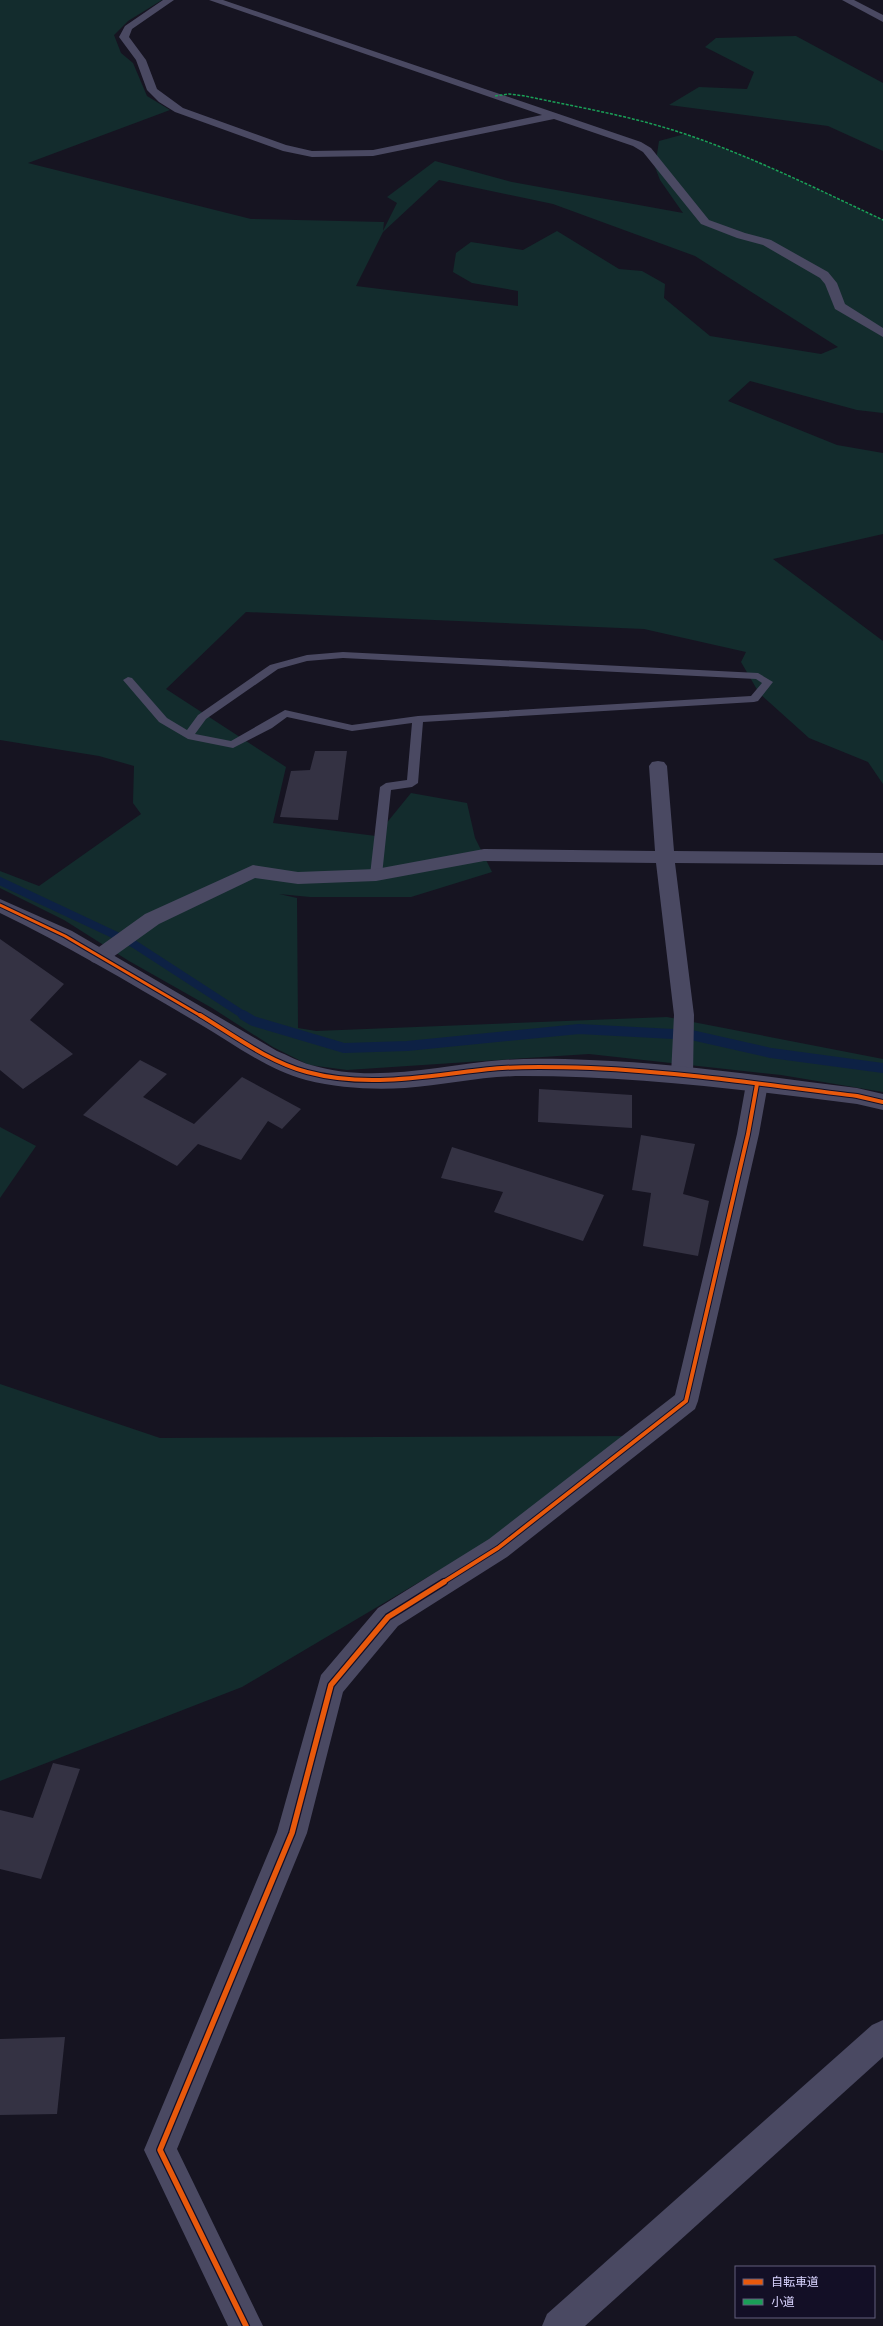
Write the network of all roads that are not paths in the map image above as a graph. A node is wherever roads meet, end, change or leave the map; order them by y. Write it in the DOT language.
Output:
graph roads {
  1 [pos="169,0"];
  2 [pos="214,0"];
  3 [pos="847,0"];
  4 [pos="883,19"];
  5 [pos="555,116"];
  6 [pos="883,333"];
  7 [pos="128,680"];
  8 [pos="418,719"];
  9 [pos="188,736"];
  10 [pos="658,766"];
  11 [pos="665,856"];
  12 [pos="883,859"];
  13 [pos="376,875"];
  14 [pos="0,905"];
  15 [pos="99,956"];
  16 [pos="682,1075"];
  17 [pos="757,1084"];
  18 [pos="883,1102"];
  19 [pos="883,2036"];
  20 [pos="246,2326"];
  21 [pos="559,2326"];
  1 -- 5 [label="street"];
  2 -- 5 [label="street"];
  3 -- 4 [label="street"];
  5 -- 6 [label="street"];
  7 -- 9 [label="lane"];
  8 -- 9 [label="lane"];
  8 -- 9 [label="lane"];
  8 -- 13 [label="lane"];
  10 -- 11 [label="street"];
  11 -- 12 [label="street"];
  11 -- 13 [label="street"];
  11 -- 16 [label="street"];
  13 -- 15 [label="street"];
  14 -- 15 [label="street"];
  15 -- 16 [label="street"];
  16 -- 17 [label="street"];
  17 -- 18 [label="street"];
  17 -- 20 [label="street"];
  19 -- 21 [label="street"];
}
